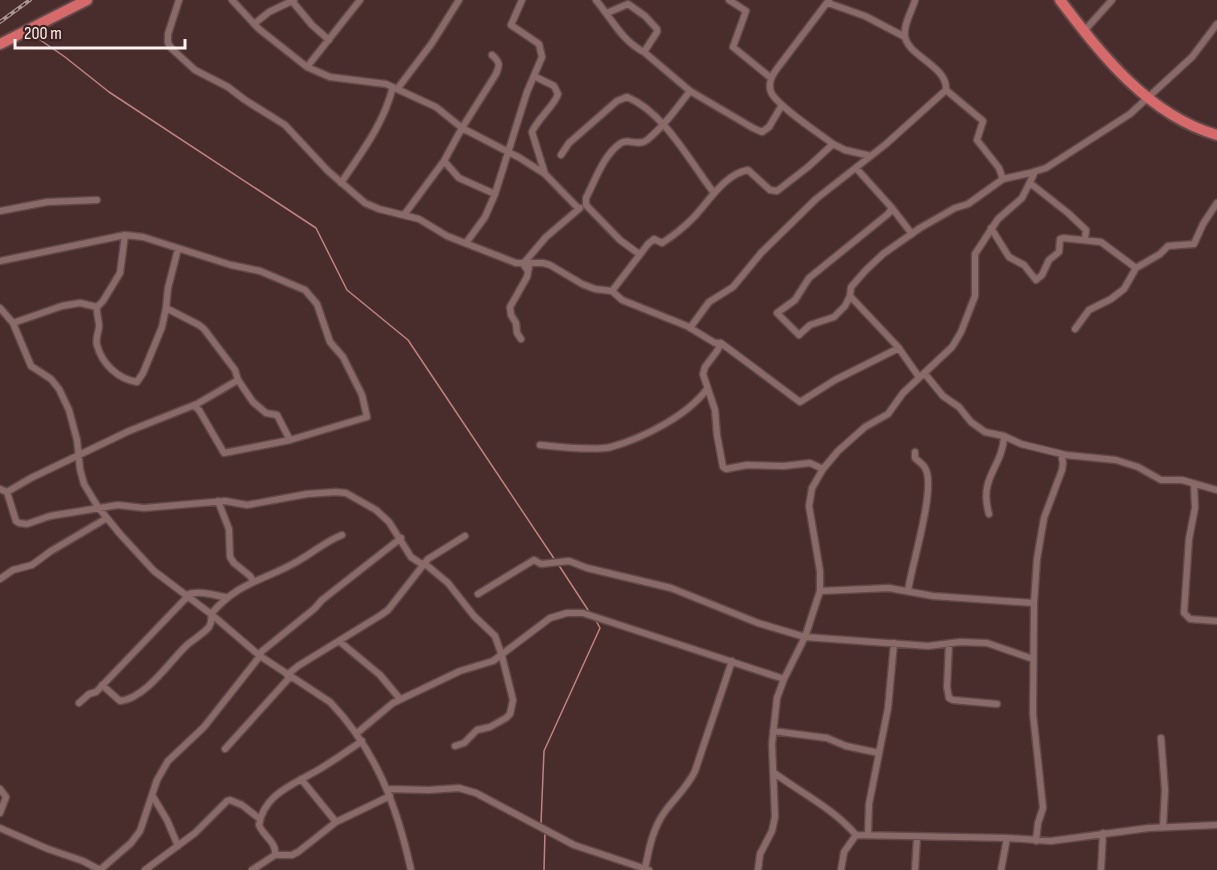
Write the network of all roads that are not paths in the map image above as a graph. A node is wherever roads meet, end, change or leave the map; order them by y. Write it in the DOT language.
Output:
graph roads {
  1 [pos="87,0"];
  2 [pos="180,0"];
  3 [pos="232,0"];
  4 [pos="360,0"];
  5 [pos="459,0"];
  6 [pos="522,0"];
  7 [pos="596,0"];
  8 [pos="729,0"];
  9 [pos="915,0"];
  10 [pos="1060,0"];
  11 [pos="1112,0"];
  12 [pos="293,1"];
  13 [pos="828,2"];
  14 [pos="607,13"];
  15 [pos="254,24"];
  16 [pos="1217,24"];
  17 [pos="1085,30"];
  18 [pos="904,37"];
  19 [pos="329,40"];
  20 [pos="0,44"];
  21 [pos="644,52"];
  22 [pos="492,55"];
  23 [pos="307,67"];
  24 [pos="534,76"];
  25 [pos="771,78"];
  26 [pos="395,88"];
  27 [pos="946,90"];
  28 [pos="690,91"];
  29 [pos="1147,97"];
  30 [pos="782,105"];
  31 [pos="663,124"];
  32 [pos="462,128"];
  33 [pos="1217,135"];
  34 [pos="832,144"];
  35 [pos="508,152"];
  36 [pos="561,155"];
  37 [pos="872,156"];
  38 [pos="444,161"];
  39 [pos="856,168"];
  40 [pos="1035,172"];
  41 [pos="545,174"];
  42 [pos="1003,178"];
  43 [pos="341,183"];
  44 [pos="1030,183"];
  45 [pos="714,193"];
  46 [pos="495,194"];
  47 [pos="98,200"];
  48 [pos="1217,203"];
  49 [pos="586,205"];
  50 [pos="892,208"];
  51 [pos="579,209"];
  52 [pos="0,211"];
  53 [pos="404,215"];
  54 [pos="992,228"];
  55 [pos="912,234"];
  56 [pos="125,235"];
  57 [pos="1085,239"];
  58 [pos="466,243"];
  59 [pos="178,249"];
  60 [pos="639,254"];
  61 [pos="0,261"];
  62 [pos="532,263"];
  63 [pos="523,264"];
  64 [pos="1136,268"];
  65 [pos="528,271"];
  66 [pos="612,291"];
  67 [pos="850,296"];
  68 [pos="97,307"];
  69 [pos="0,308"];
  70 [pos="166,308"];
  71 [pos="13,324"];
  72 [pos="690,328"];
  73 [pos="1075,329"];
  74 [pos="521,339"];
  75 [pos="721,343"];
  76 [pos="899,348"];
  77 [pos="922,375"];
  78 [pos="237,380"];
  79 [pos="706,389"];
  80 [pos="194,406"];
  81 [pos="1004,436"];
  82 [pos="290,440"];
  83 [pos="540,445"];
  84 [pos="915,452"];
  85 [pos="1061,454"];
  86 [pos="79,456"];
  87 [pos="823,469"];
  88 [pos="1194,484"];
  89 [pos="0,489"];
  90 [pos="1217,490"];
  91 [pos="7,492"];
  92 [pos="218,501"];
  93 [pos="98,507"];
  94 [pos="989,514"];
  95 [pos="107,518"];
  96 [pos="342,535"];
  97 [pos="465,536"];
  98 [pos="401,538"];
  99 [pos="424,564"];
  100 [pos="0,579"];
  101 [pos="253,581"];
  102 [pos="820,591"];
  103 [pos="908,591"];
  104 [pos="478,594"];
  105 [pos="187,596"];
  106 [pos="225,597"];
  107 [pos="1034,603"];
  108 [pos="211,614"];
  109 [pos="1217,621"];
  110 [pos="805,637"];
  111 [pos="339,641"];
  112 [pos="894,643"];
  113 [pos="950,644"];
  114 [pos="260,656"];
  115 [pos="502,656"];
  116 [pos="1033,659"];
  117 [pos="732,661"];
  118 [pos="289,676"];
  119 [pos="784,679"];
  120 [pos="102,685"];
  121 [pos="400,699"];
  122 [pos="79,703"];
  123 [pos="997,704"];
  124 [pos="773,731"];
  125 [pos="357,733"];
  126 [pos="1161,738"];
  127 [pos="363,741"];
  128 [pos="455,746"];
  129 [pos="225,749"];
  130 [pos="879,753"];
  131 [pos="773,772"];
  132 [pos="301,779"];
  133 [pos="0,789"];
  134 [pos="388,793"];
  135 [pos="152,795"];
  136 [pos="0,813"];
  137 [pos="260,819"];
  138 [pos="336,822"];
  139 [pos="1217,825"];
  140 [pos="1163,827"];
  141 [pos="0,828"];
  142 [pos="868,834"];
  143 [pos="1103,834"];
  144 [pos="856,835"];
  145 [pos="917,837"];
  146 [pos="1007,838"];
  147 [pos="1036,842"];
  148 [pos="178,846"];
  149 [pos="275,855"];
  150 [pos="102,869"];
  151 [pos="145,870"];
  152 [pos="252,870"];
  153 [pos="411,870"];
  154 [pos="647,870"];
  155 [pos="758,870"];
  156 [pos="841,870"];
  157 [pos="915,870"];
  158 [pos="1000,870"];
  159 [pos="1101,870"];
  1 -- 20 [label="highway"];
  2 -- 43 [label="street"];
  3 -- 15 [label="street"];
  4 -- 19 [label="street"];
  5 -- 26 [label="street"];
  6 -- 24 [label="street"];
  7 -- 14 [label="street"];
  8 -- 25 [label="street"];
  9 -- 18 [label="street"];
  10 -- 17 [label="highway"];
  11 -- 17 [label="street"];
  12 -- 15 [label="street"];
  12 -- 19 [label="street"];
  13 -- 18 [label="street"];
  13 -- 25 [label="street"];
  14 -- 21 [label="street"];
  14 -- 21 [label="street"];
  15 -- 23 [label="street"];
  16 -- 29 [label="street"];
  17 -- 29 [label="highway"];
  18 -- 27 [label="street"];
  19 -- 23 [label="street"];
  21 -- 28 [label="street"];
  22 -- 32 [label="street"];
  23 -- 26 [label="street"];
  24 -- 35 [label="street"];
  24 -- 41 [label="street"];
  25 -- 30 [label="street"];
  26 -- 32 [label="street"];
  26 -- 43 [label="street"];
  27 -- 37 [label="street"];
  27 -- 42 [label="street"];
  28 -- 30 [label="street"];
  28 -- 31 [label="street"];
  29 -- 33 [label="highway"];
  29 -- 40 [label="street"];
  30 -- 34 [label="street"];
  31 -- 36 [label="street"];
  31 -- 45 [label="street"];
  31 -- 49 [label="street"];
  32 -- 35 [label="street"];
  32 -- 38 [label="street"];
  34 -- 37 [label="street"];
  34 -- 45 [label="street"];
  35 -- 41 [label="street"];
  35 -- 46 [label="street"];
  37 -- 39 [label="street"];
  38 -- 46 [label="street"];
  38 -- 53 [label="street"];
  39 -- 50 [label="street"];
  39 -- 72 [label="street"];
  40 -- 42 [label="street"];
  40 -- 44 [label="street"];
  41 -- 51 [label="street"];
  42 -- 55 [label="street"];
  43 -- 53 [label="street"];
  44 -- 54 [label="street"];
  44 -- 57 [label="street"];
  45 -- 60 [label="street"];
  46 -- 58 [label="street"];
  47 -- 52 [label="street"];
  48 -- 64 [label="street"];
  49 -- 51 [label="street"];
  49 -- 60 [label="street"];
  50 -- 55 [label="street"];
  50 -- 67 [label="street"];
  51 -- 63 [label="street"];
  53 -- 58 [label="street"];
  54 -- 57 [label="street"];
  54 -- 77 [label="street"];
  55 -- 67 [label="street"];
  56 -- 59 [label="street"];
  56 -- 61 [label="street"];
  56 -- 68 [label="street"];
  57 -- 64 [label="street"];
  58 -- 63 [label="street"];
  59 -- 70 [label="street"];
  59 -- 82 [label="street"];
  60 -- 66 [label="street"];
  62 -- 63 [label="street"];
  62 -- 65 [label="street"];
  62 -- 66 [label="street"];
  63 -- 65 [label="street"];
  64 -- 73 [label="street"];
  65 -- 74 [label="street"];
  66 -- 72 [label="street"];
  67 -- 76 [label="street"];
  68 -- 70 [label="street"];
  68 -- 71 [label="street"];
  69 -- 71 [label="street"];
  70 -- 78 [label="street"];
  71 -- 86 [label="street"];
  72 -- 75 [label="street"];
  75 -- 76 [label="street"];
  75 -- 79 [label="street"];
  76 -- 77 [label="street"];
  77 -- 81 [label="street"];
  77 -- 87 [label="street"];
  78 -- 80 [label="street"];
  78 -- 82 [label="street"];
  79 -- 83 [label="street"];
  79 -- 87 [label="street"];
  80 -- 82 [label="street"];
  80 -- 86 [label="street"];
  81 -- 85 [label="street"];
  81 -- 94 [label="street"];
  84 -- 103 [label="street"];
  85 -- 88 [label="street"];
  85 -- 107 [label="street"];
  86 -- 91 [label="street"];
  86 -- 93 [label="street"];
  87 -- 102 [label="street"];
  88 -- 90 [label="street"];
  88 -- 109 [label="street"];
  89 -- 91 [label="street"];
  91 -- 93 [label="street"];
  92 -- 93 [label="street"];
  92 -- 98 [label="street"];
  92 -- 101 [label="street"];
  93 -- 95 [label="street"];
  95 -- 100 [label="street"];
  95 -- 105 [label="street"];
  96 -- 101 [label="street"];
  97 -- 99 [label="street"];
  98 -- 99 [label="street"];
  98 -- 114 [label="street"];
  99 -- 111 [label="street"];
  99 -- 115 [label="street"];
  101 -- 106 [label="street"];
  102 -- 103 [label="street"];
  102 -- 110 [label="street"];
  103 -- 107 [label="street"];
  104 -- 110 [label="street"];
  105 -- 106 [label="street"];
  105 -- 108 [label="street"];
  105 -- 120 [label="street"];
  106 -- 108 [label="street"];
  107 -- 116 [label="street"];
  108 -- 114 [label="street"];
  108 -- 120 [label="street"];
  110 -- 112 [label="street"];
  110 -- 119 [label="street"];
  111 -- 118 [label="street"];
  111 -- 121 [label="street"];
  112 -- 113 [label="street"];
  112 -- 130 [label="street"];
  113 -- 116 [label="street"];
  113 -- 123 [label="street"];
  114 -- 118 [label="street"];
  114 -- 135 [label="street"];
  115 -- 117 [label="street"];
  115 -- 121 [label="street"];
  115 -- 128 [label="street"];
  116 -- 147 [label="street"];
  117 -- 119 [label="street"];
  117 -- 154 [label="street"];
  118 -- 125 [label="street"];
  118 -- 129 [label="street"];
  119 -- 124 [label="street"];
  120 -- 122 [label="street"];
  121 -- 125 [label="street"];
  124 -- 130 [label="street"];
  124 -- 131 [label="street"];
  125 -- 127 [label="street"];
  126 -- 140 [label="street"];
  127 -- 132 [label="street"];
  127 -- 134 [label="street"];
  130 -- 142 [label="street"];
  131 -- 144 [label="street"];
  131 -- 155 [label="street"];
  132 -- 137 [label="street"];
  132 -- 138 [label="street"];
  133 -- 136 [label="street"];
  134 -- 138 [label="street"];
  134 -- 153 [label="street"];
  134 -- 154 [label="street"];
  135 -- 148 [label="street"];
  135 -- 150 [label="street"];
  137 -- 148 [label="street"];
  137 -- 149 [label="street"];
  138 -- 149 [label="street"];
  139 -- 140 [label="street"];
  140 -- 143 [label="street"];
  141 -- 150 [label="street"];
  142 -- 144 [label="street"];
  142 -- 145 [label="street"];
  143 -- 147 [label="street"];
  143 -- 159 [label="street"];
  144 -- 156 [label="street"];
  145 -- 146 [label="street"];
  145 -- 157 [label="street"];
  146 -- 147 [label="street"];
  146 -- 158 [label="street"];
  148 -- 151 [label="street"];
  149 -- 152 [label="street"];
}
